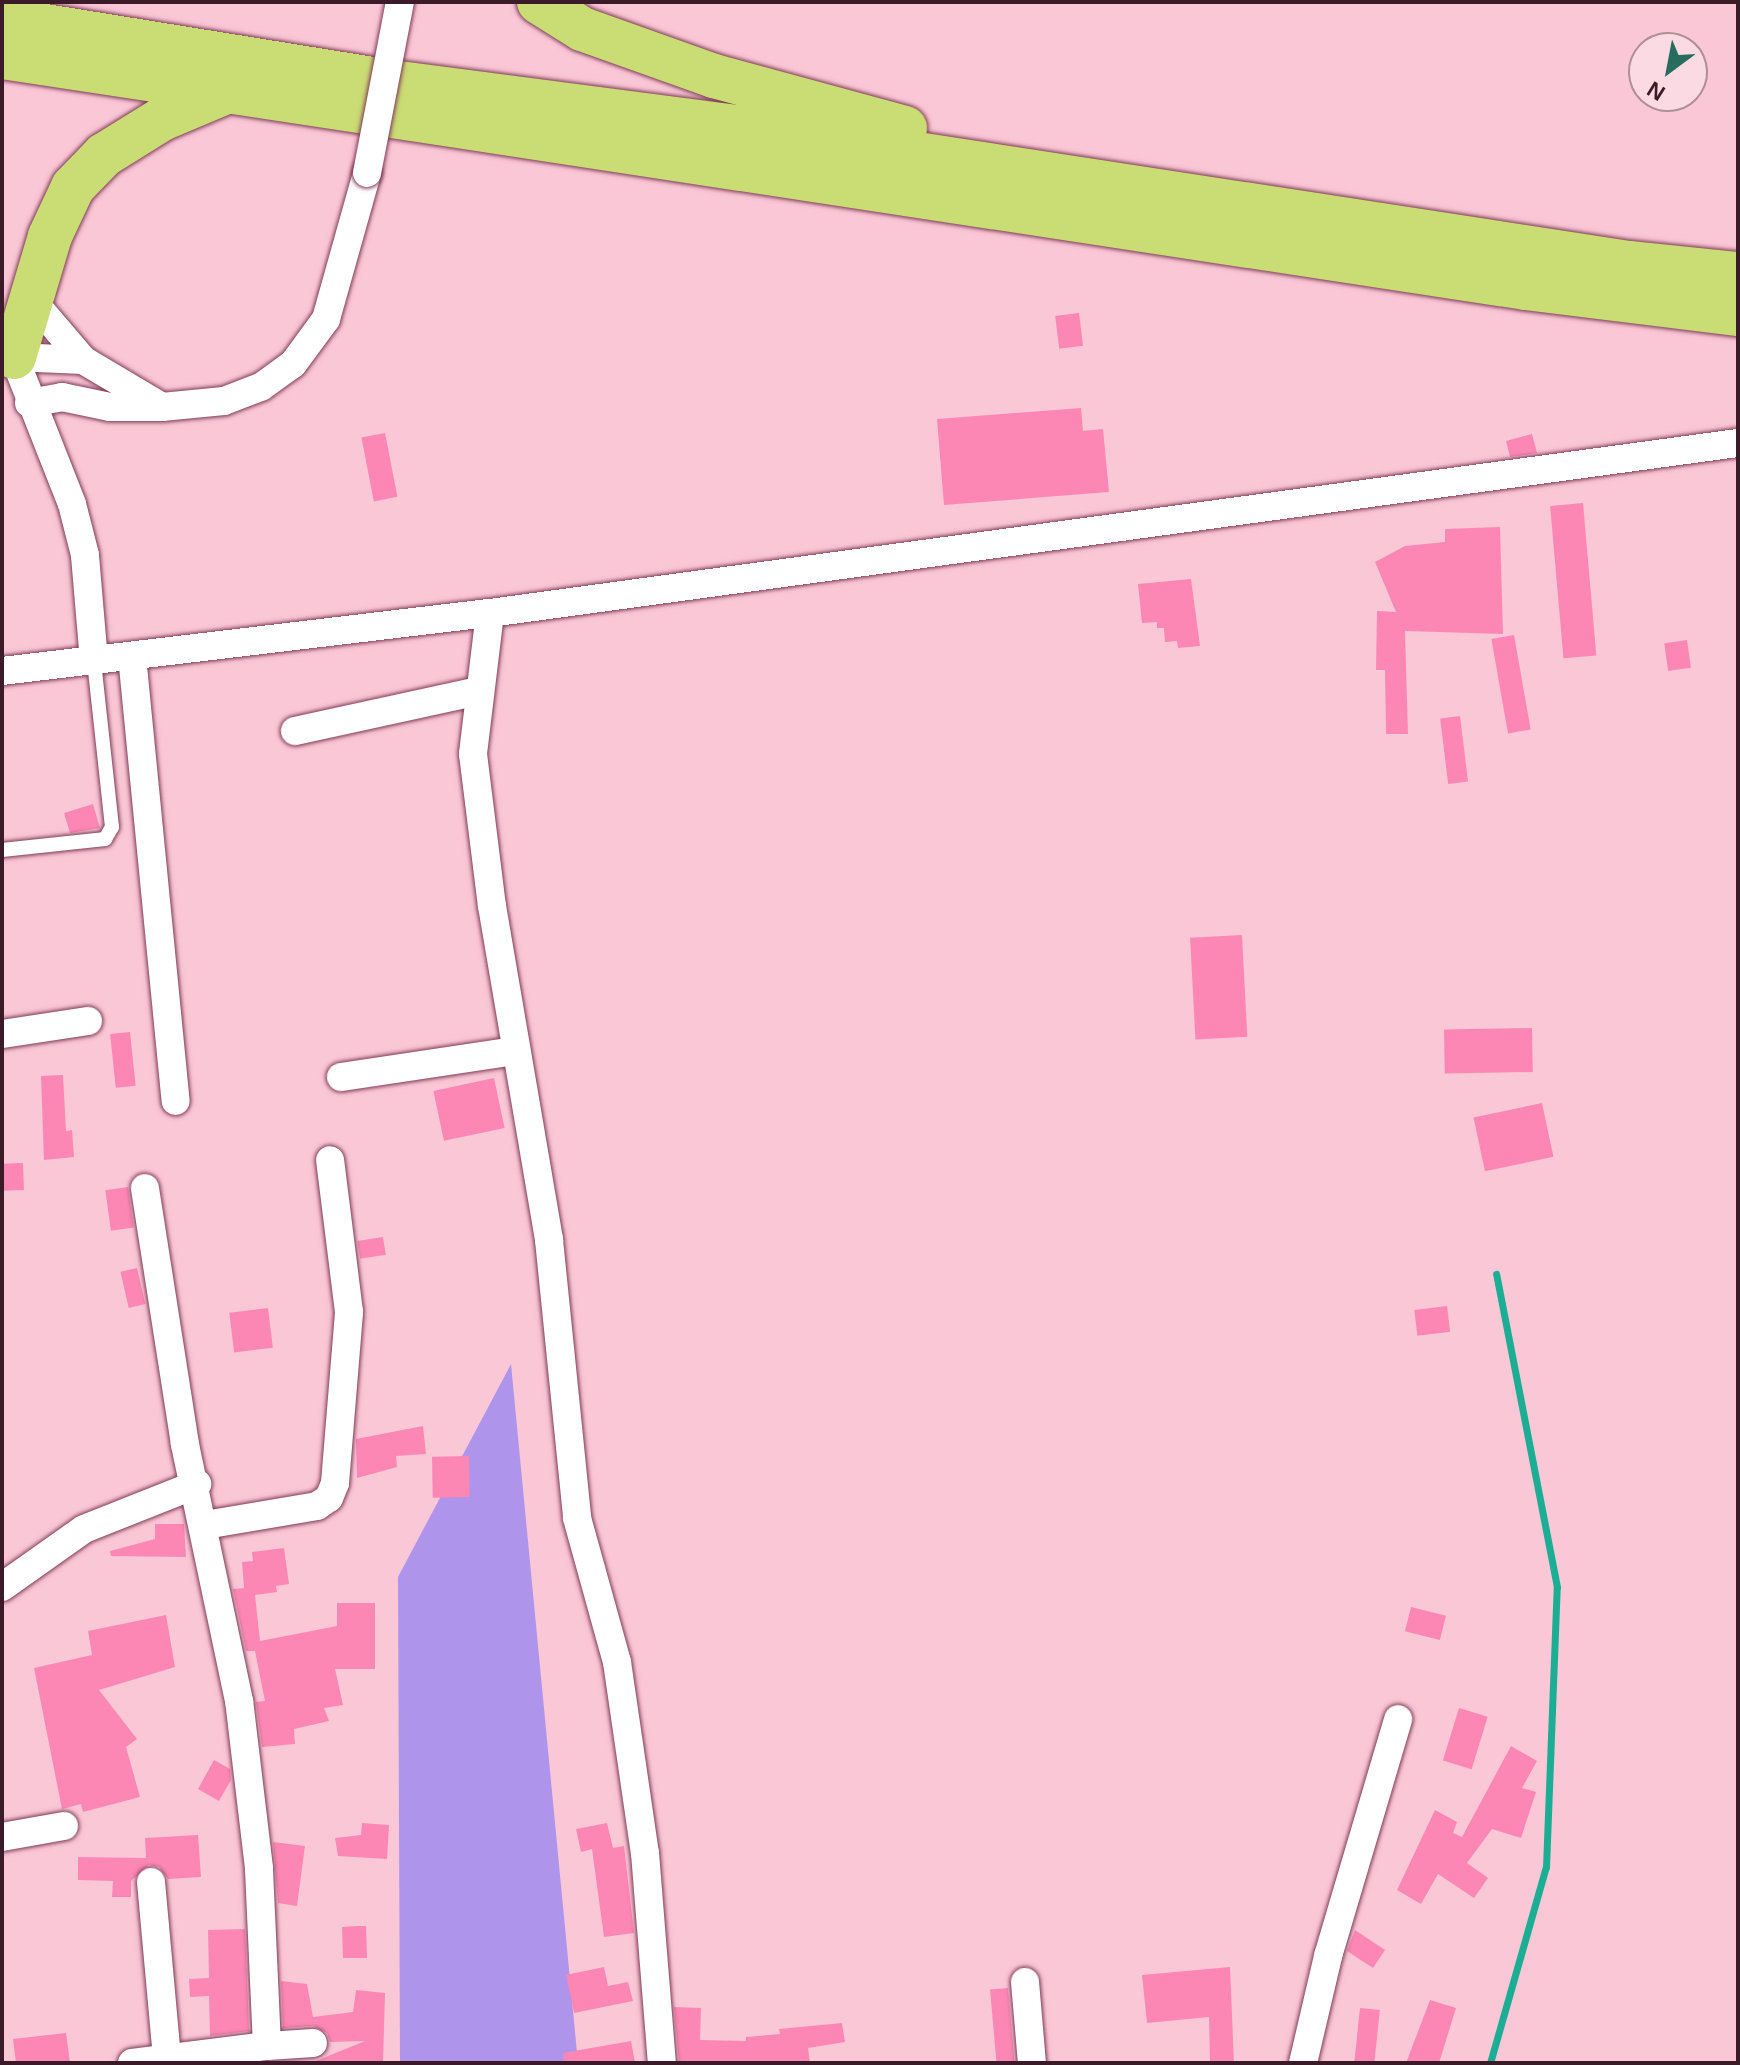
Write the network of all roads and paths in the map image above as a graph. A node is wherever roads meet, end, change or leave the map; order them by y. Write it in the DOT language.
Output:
graph roads {
  1 [pos="400,2"];
  2 [pos="539,2"];
  3 [pos="2,19"];
  4 [pos="2,57"];
  5 [pos="224,93"];
  6 [pos="1108,183"];
  7 [pos="1738,274"];
  8 [pos="32,300"];
  9 [pos="1738,314"];
  10 [pos="8,350"];
  11 [pos="83,360"];
  12 [pos="29,403"];
  13 [pos="162,407"];
  14 [pos="1738,443"];
  15 [pos="490,613"];
  16 [pos="132,656"];
  17 [pos="94,661"];
  18 [pos="2,671"];
  19 [pos="479,691"];
  20 [pos="295,731"];
  21 [pos="2,850"];
  22 [pos="88,1021"];
  23 [pos="2,1034"];
  24 [pos="515,1051"];
  25 [pos="341,1077"];
  26 [pos="176,1101"];
  27 [pos="330,1160"];
  28 [pos="145,1188"];
  29 [pos="197,1484"];
  30 [pos="205,1525"];
  31 [pos="2,1587"];
  32 [pos="1398,1719"];
  33 [pos="64,1826"];
  34 [pos="2,1837"];
  35 [pos="151,1882"];
  36 [pos="1025,1982"];
  37 [pos="313,2043"];
  38 [pos="267,2046"];
  39 [pos="167,2058"];
  40 [pos="132,2063"];
  41 [pos="662,2063"];
  42 [pos="1032,2063"];
  43 [pos="1303,2063"];
  1 -- 13 [label="street, bridge"];
  2 -- 6 [label="highway"];
  3 -- 6 [label="highway"];
  4 -- 5 [label="highway"];
  5 -- 8 [label="highway"];
  5 -- 9 [label="highway"];
  6 -- 7 [label="highway"];
  8 -- 10 [label="highway"];
  8 -- 11 [label="street"];
  10 -- 11 [label="street"];
  10 -- 12 [label="street"];
  11 -- 13 [label="street"];
  12 -- 13 [label="street"];
  12 -- 17 [label="street"];
  14 -- 15 [label="street"];
  15 -- 16 [label="street"];
  15 -- 19 [label="street"];
  16 -- 17 [label="street"];
  16 -- 26 [label="street"];
  17 -- 18 [label="street"];
  17 -- 21 [label="lane"];
  19 -- 20 [label="street"];
  19 -- 24 [label="street"];
  22 -- 23 [label="street"];
  24 -- 25 [label="street"];
  24 -- 41 [label="street"];
  27 -- 30 [label="street"];
  28 -- 29 [label="street"];
  29 -- 30 [label="street"];
  29 -- 31 [label="street"];
  30 -- 38 [label="street"];
  32 -- 43 [label="street"];
  33 -- 34 [label="street"];
  35 -- 39 [label="street"];
  36 -- 42 [label="street"];
  37 -- 38 [label="street"];
  38 -- 39 [label="street"];
  39 -- 40 [label="street"];
}
